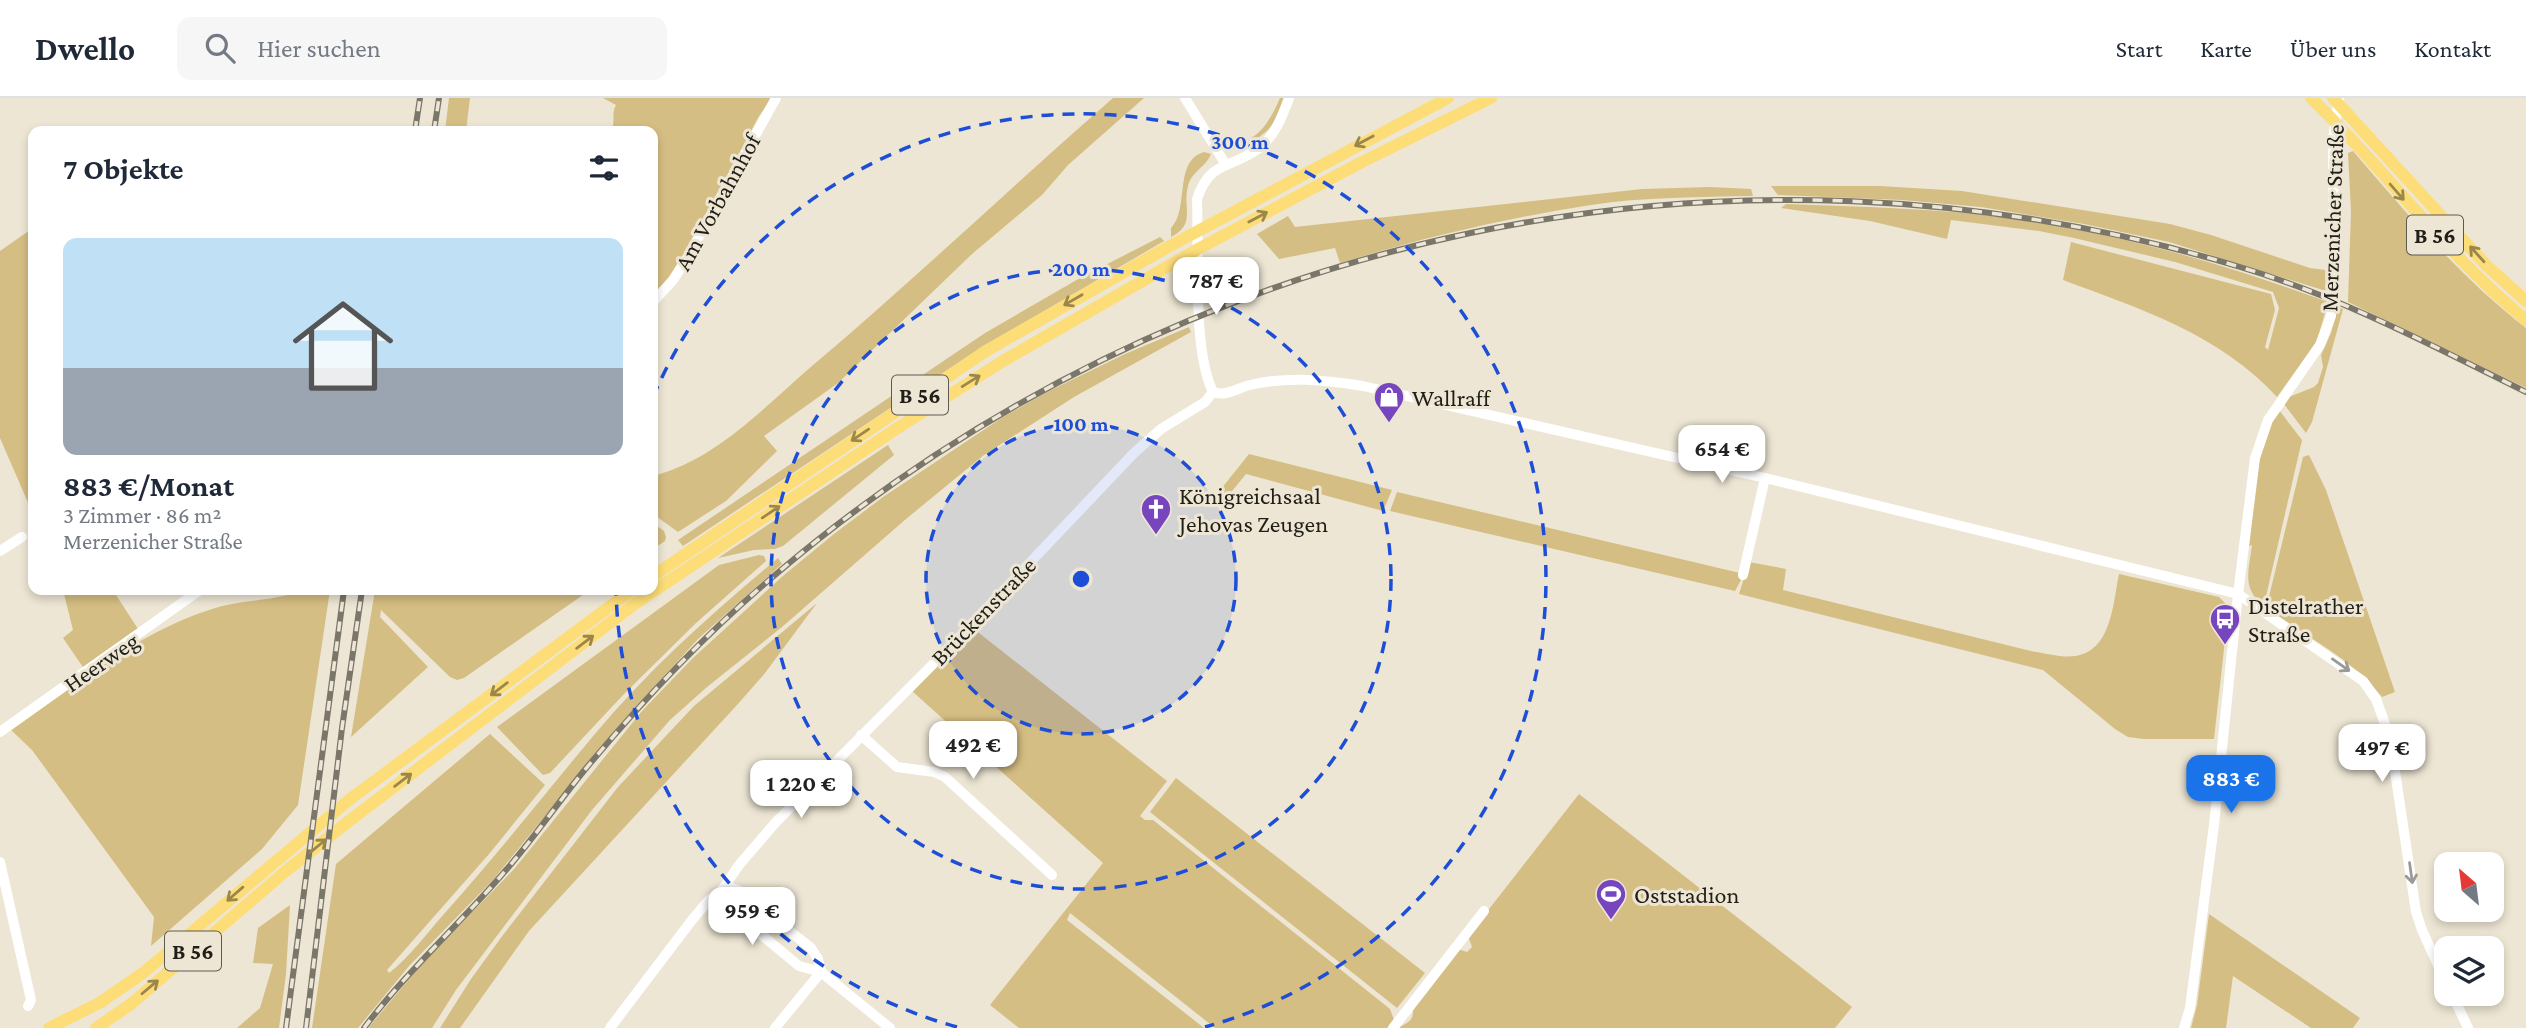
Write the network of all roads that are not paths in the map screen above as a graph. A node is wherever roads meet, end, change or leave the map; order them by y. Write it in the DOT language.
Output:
graph roads {
  1 [pos="776,98"];
  2 [pos="1185,98"];
  3 [pos="1289,98"];
  4 [pos="1448,98"];
  5 [pos="1491,98"];
  6 [pos="2311,98"];
  7 [pos="2333,98"];
  8 [pos="2339,98"];
  9 [pos="1226,165"];
  10 [pos="1197,231"];
  11 [pos="1198,248"];
  12 [pos="658,296"];
  13 [pos="2526,301"];
  14 [pos="2526,320"];
  15 [pos="1213,392"];
  16 [pos="1765,478"];
  17 [pos="22,537"];
  18 [pos="0,551"];
  19 [pos="658,573"];
  20 [pos="1743,575"];
  21 [pos="658,588"];
  22 [pos="2238,594"];
  23 [pos="193,595"];
  24 [pos="625,595"];
  25 [pos="648,595"];
  26 [pos="0,732"];
  27 [pos="861,735"];
  28 [pos="0,862"];
  29 [pos="1052,875"];
  30 [pos="723,890"];
  31 [pos="1484,911"];
  32 [pos="2434,958"];
  33 [pos="821,972"];
  34 [pos="28,1006"];
  35 [pos="2458,1006"];
  36 [pos="49,1028"];
  37 [pos="96,1028"];
  38 [pos="610,1028"];
  39 [pos="775,1028"];
  40 [pos="890,1028"];
  41 [pos="1393,1028"];
  42 [pos="2184,1028"];
  43 [pos="2468,1028"];
  1 -- 12 [label="street, Am Vorbahnhof"];
  2 -- 9 [label="street"];
  3 -- 9 [label="street"];
  4 -- 10 [label="main road, B 56, one-way"];
  11 -- 5 [label="main road, B 56, one-way"];
  6 -- 14 [label="main road, B 56, one-way"];
  13 -- 7 [label="main road, B 56, one-way"];
  8 -- 22 [label="street, Merzenicher Straße"];
  9 -- 10 [label="street"];
  10 -- 11 [label="street"];
  10 -- 19 [label="main road, B 56, one-way"];
  11 -- 15 [label="street"];
  21 -- 11 [label="main road, B 56, one-way"];
  15 -- 16 [label="street"];
  15 -- 27 [label="street, Brückenstraße"];
  16 -- 20 [label="street"];
  16 -- 22 [label="street"];
  17 -- 18 [label="street"];
  22 -- 32 [label="street, one-way"];
  22 -- 42 [label="street, Merzenicher Straße"];
  23 -- 26 [label="street, Heerweg"];
  24 -- 36 [label="main road, B 56, one-way"];
  37 -- 25 [label="main road, B 56, one-way"];
  27 -- 29 [label="street"];
  27 -- 30 [label="street, Brückenstraße"];
  28 -- 34 [label="street"];
  30 -- 33 [label="street"];
  30 -- 33 [label="street"];
  30 -- 38 [label="street, Brückenstraße"];
  31 -- 41 [label="street"];
  33 -- 39 [label="street"];
  33 -- 40 [label="street"];
  35 -- 43 [label="street"];
}
